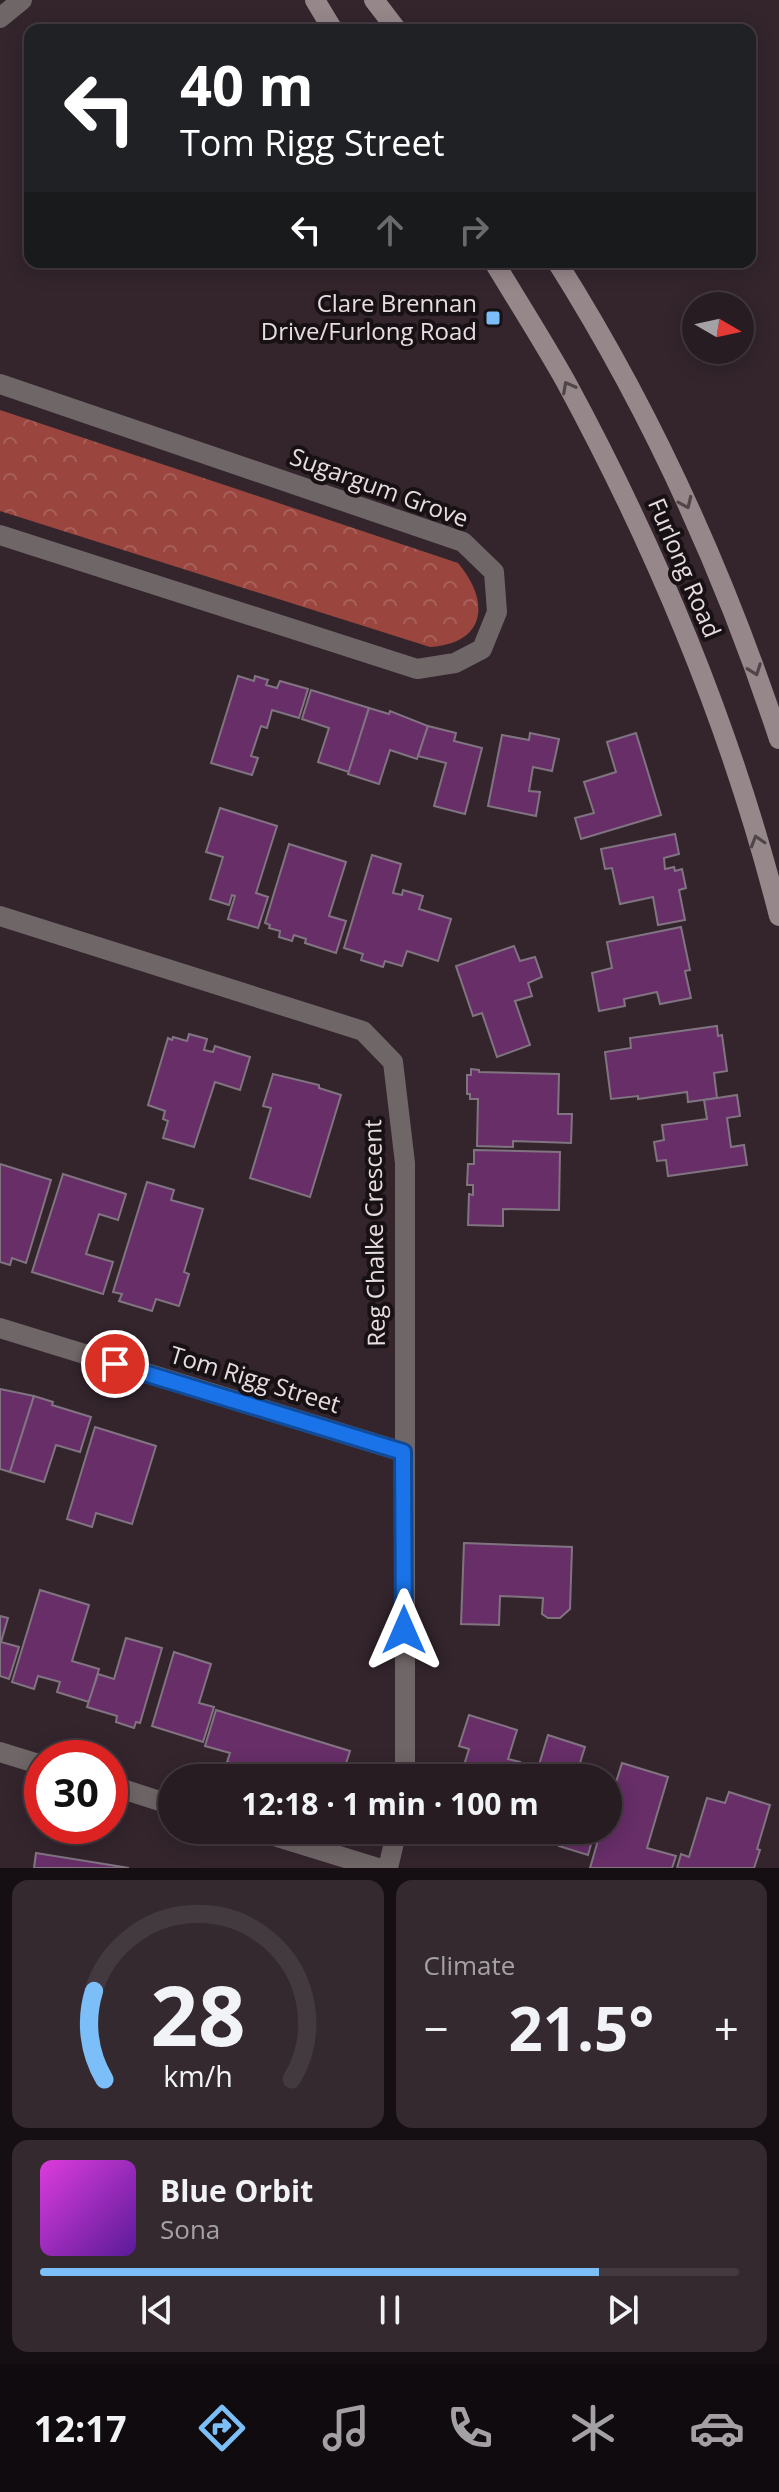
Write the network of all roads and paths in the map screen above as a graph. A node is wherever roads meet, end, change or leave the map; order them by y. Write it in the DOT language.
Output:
graph roads {
  1 [pos="22,0"];
  2 [pos="315,0"];
  3 [pos="374,0"];
  4 [pos="0,18"];
  5 [pos="329,24"];
  6 [pos="392,24"];
  7 [pos="498,268"];
  8 [pos="560,268"];
  9 [pos="0,384"];
  10 [pos="0,535"];
  11 [pos="779,739"];
  12 [pos="0,916"];
  13 [pos="779,916"];
  14 [pos="0,1328"];
  15 [pos="403,1452"];
  16 [pos="0,1752"];
  17 [pos="24,1759"];
  18 [pos="405,1764"];
  19 [pos="128,1791"];
  20 [pos="158,1800"];
  21 [pos="300,1844"];
  22 [pos="394,1844"];
  23 [pos="378,1868"];
  24 [pos="388,1868"];
  1 -- 4 [label="street"];
  2 -- 5 [label="main road"];
  3 -- 6 [label="main road"];
  13 -- 7 [label="main road, Furlong Road, one-way"];
  8 -- 11 [label="main road, Furlong Road, one-way"];
  9 -- 10 [label="street, Sugargum Grove"];
  12 -- 15 [label="street, Reg Chalke Crescent"];
  14 -- 15 [label="street, Tom Rigg Street"];
  15 -- 18 [label="street, Reg Chalke Crescent"];
  16 -- 17 [label="street"];
  19 -- 20 [label="street"];
  21 -- 23 [label="street"];
  22 -- 24 [label="street"];
}
